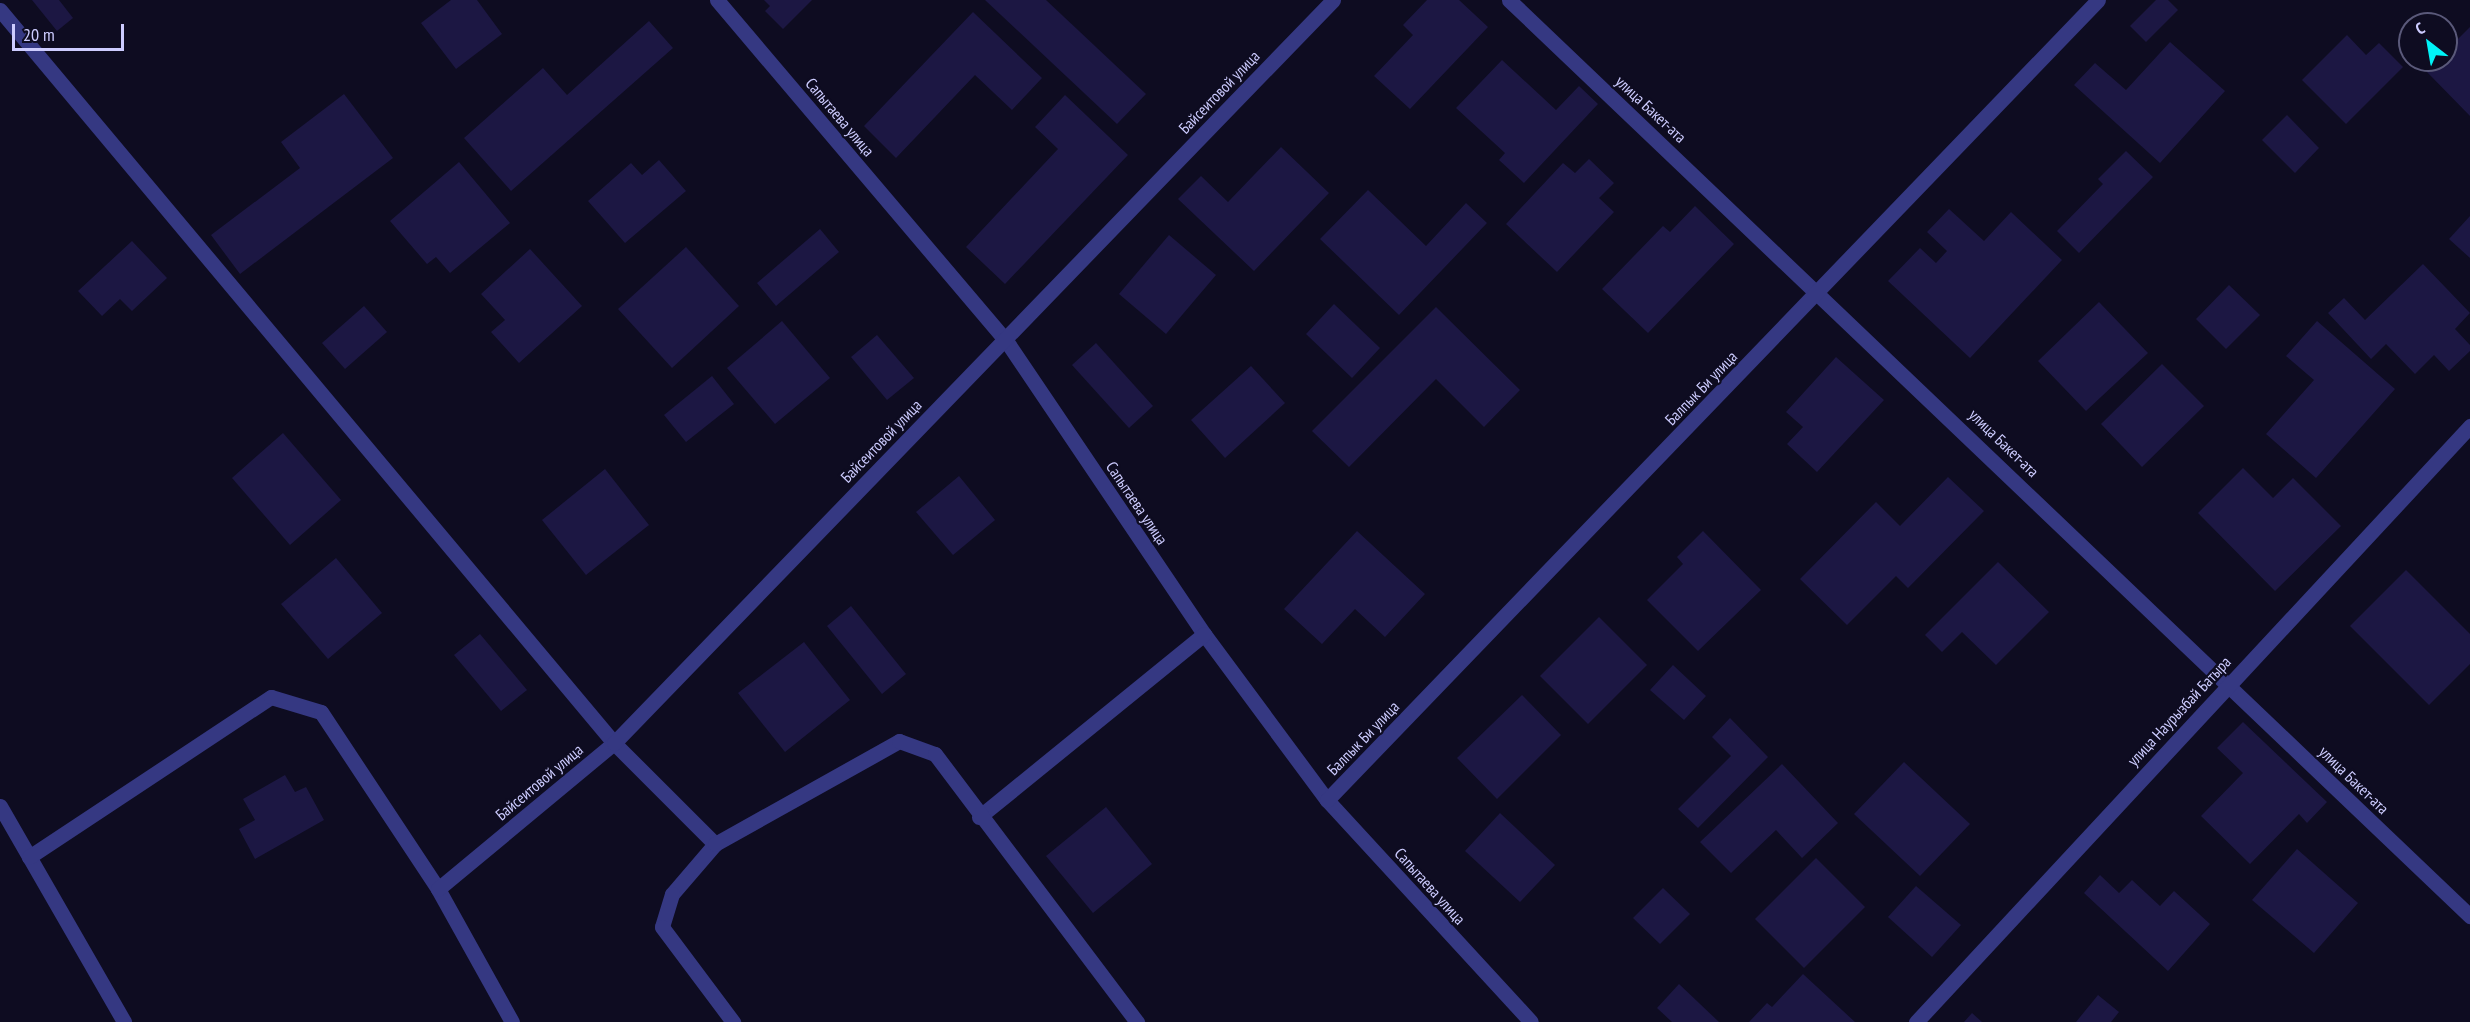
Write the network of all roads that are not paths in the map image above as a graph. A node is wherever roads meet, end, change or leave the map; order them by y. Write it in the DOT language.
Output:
graph roads {
  1 [pos="717,0"];
  2 [pos="1334,0"];
  3 [pos="1509,0"];
  4 [pos="2098,0"];
  5 [pos="0,10"];
  6 [pos="1819,291"];
  7 [pos="1005,339"];
  8 [pos="2470,426"];
  9 [pos="1204,634"];
  10 [pos="2228,684"];
  11 [pos="614,743"];
  12 [pos="1327,800"];
  13 [pos="0,806"];
  14 [pos="979,817"];
  15 [pos="715,844"];
  16 [pos="29,857"];
  17 [pos="438,889"];
  18 [pos="2470,916"];
  19 [pos="124,1022"];
  20 [pos="512,1022"];
  21 [pos="733,1022"];
  22 [pos="1137,1022"];
  23 [pos="1531,1022"];
  24 [pos="1916,1022"];
  1 -- 7 [label="street, Сапытаева улица"];
  2 -- 7 [label="street, Байсеитовой улица"];
  3 -- 6 [label="street, улица Бакет-ата"];
  4 -- 6 [label="street, Балпык Би улица"];
  5 -- 11 [label="street"];
  6 -- 10 [label="street, улица Бакет-ата"];
  6 -- 12 [label="street, Балпык Би улица"];
  7 -- 9 [label="street, Сапытаева улица"];
  7 -- 11 [label="street, Байсеитовой улица"];
  8 -- 10 [label="street, улица Наурызбай Батыра"];
  9 -- 12 [label="street, Сапытаева улица"];
  9 -- 14 [label="street"];
  10 -- 18 [label="street, улица Бакет-ата"];
  10 -- 24 [label="street, улица Наурызбай Батыра"];
  11 -- 15 [label="street"];
  11 -- 17 [label="street, Байсеитовой улица"];
  12 -- 23 [label="street, Сапытаева улица"];
  13 -- 16 [label="street"];
  14 -- 15 [label="street"];
  14 -- 22 [label="street"];
  15 -- 21 [label="street"];
  16 -- 17 [label="street"];
  16 -- 19 [label="street"];
  17 -- 20 [label="street"];
}
